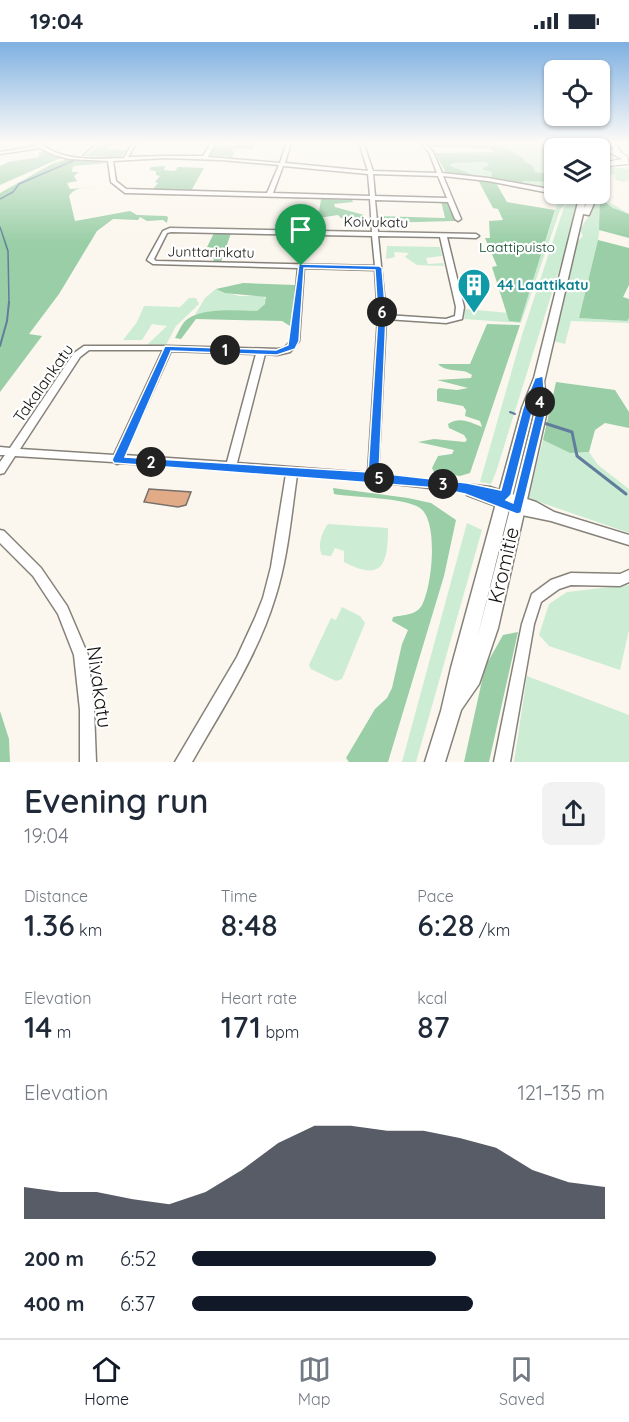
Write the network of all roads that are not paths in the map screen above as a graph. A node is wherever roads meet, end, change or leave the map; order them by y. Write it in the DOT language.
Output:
graph roads {
  1 [pos="440,175"];
  2 [pos="113,176"];
  3 [pos="277,176"];
  4 [pos="370,176"];
  5 [pos="448,176"];
  6 [pos="544,190"];
  7 [pos="269,196"];
  8 [pos="372,198"];
  9 [pos="452,200"];
  10 [pos="589,204"];
  11 [pos="458,219"];
  12 [pos="374,234"];
  13 [pos="443,235"];
  14 [pos="476,236"];
  15 [pos="151,262"];
  16 [pos="301,266"];
  17 [pos="379,268"];
  18 [pos="382,317"];
  19 [pos="168,348"];
  20 [pos="261,352"];
  21 [pos="0,451"];
  22 [pos="13,453"];
  23 [pos="117,460"];
  24 [pos="231,467"];
  25 [pos="0,470"];
  26 [pos="292,471"];
  27 [pos="373,477"];
  28 [pos="511,502"];
  29 [pos="0,535"];
  30 [pos="629,540"];
  31 [pos="629,576"];
  32 [pos="88,762"];
  33 [pos="183,762"];
  34 [pos="435,762"];
  35 [pos="502,762"];
  1 -- 9 [label="street"];
  2 -- 7 [label="street"];
  3 -- 7 [label="street"];
  4 -- 8 [label="street"];
  5 -- 6 [label="street"];
  7 -- 8 [label="street"];
  8 -- 9 [label="street"];
  8 -- 12 [label="street"];
  9 -- 11 [label="street"];
  10 -- 28 [label="main road, Kromitie"];
  12 -- 13 [label="street, Koivukatu"];
  12 -- 15 [label="street, Koivukatu"];
  12 -- 17 [label="street"];
  13 -- 14 [label="street, Koivukatu"];
  13 -- 18 [label="street"];
  15 -- 16 [label="street, Junttarinkatu"];
  16 -- 17 [label="street, Junttarinkatu"];
  16 -- 20 [label="street, Takalankatu"];
  17 -- 18 [label="street"];
  18 -- 27 [label="street"];
  19 -- 20 [label="street, Takalankatu"];
  19 -- 22 [label="street, Takalankatu"];
  19 -- 23 [label="street"];
  20 -- 24 [label="street"];
  21 -- 22 [label="street"];
  22 -- 23 [label="street"];
  22 -- 25 [label="street"];
  23 -- 24 [label="street"];
  24 -- 26 [label="street"];
  26 -- 27 [label="street"];
  26 -- 33 [label="street"];
  27 -- 28 [label="street"];
  28 -- 30 [label="street"];
  28 -- 34 [label="main road, Kromitie"];
  29 -- 32 [label="street, Nivakatu"];
  31 -- 35 [label="street"];
}
